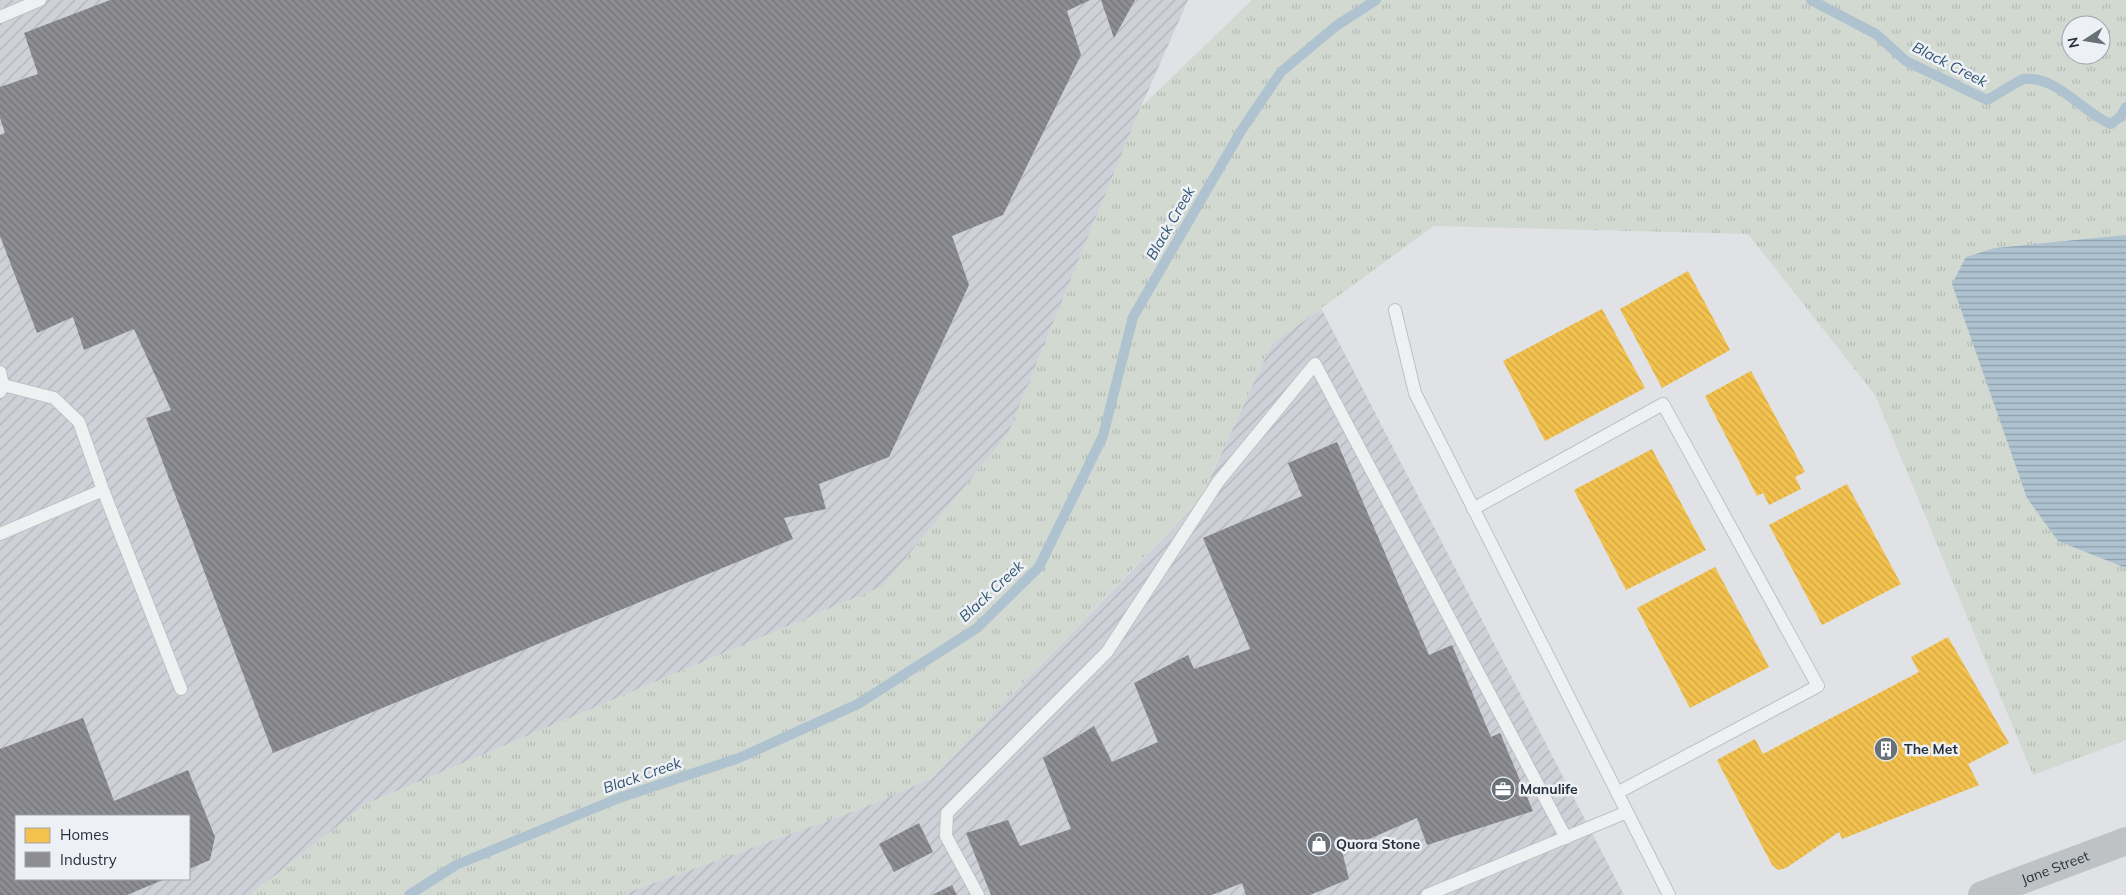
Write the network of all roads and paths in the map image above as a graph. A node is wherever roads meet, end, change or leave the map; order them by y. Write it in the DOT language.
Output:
graph roads {
  1 [pos="40,0"];
  2 [pos="0,17"];
  3 [pos="1395,310"];
  4 [pos="0,372"];
  5 [pos="2,389"];
  6 [pos="103,490"];
  7 [pos="1474,509"];
  8 [pos="0,534"];
  9 [pos="181,689"];
  10 [pos="1617,793"];
  11 [pos="1627,812"];
  12 [pos="1566,838"];
  13 [pos="2126,842"];
  14 [pos="978,895"];
  15 [pos="1427,895"];
  16 [pos="1669,895"];
  17 [pos="1982,895"];
  1 -- 2 [label="lane"];
  3 -- 7 [label="lane"];
  4 -- 5 [label="lane"];
  5 -- 6 [label="lane"];
  6 -- 8 [label="lane"];
  6 -- 9 [label="lane"];
  7 -- 10 [label="lane"];
  7 -- 10 [label="lane"];
  10 -- 11 [label="lane"];
  11 -- 12 [label="lane"];
  11 -- 16 [label="lane"];
  12 -- 14 [label="lane"];
  12 -- 15 [label="lane"];
  13 -- 17 [label="main road, Jane Street"];
}
